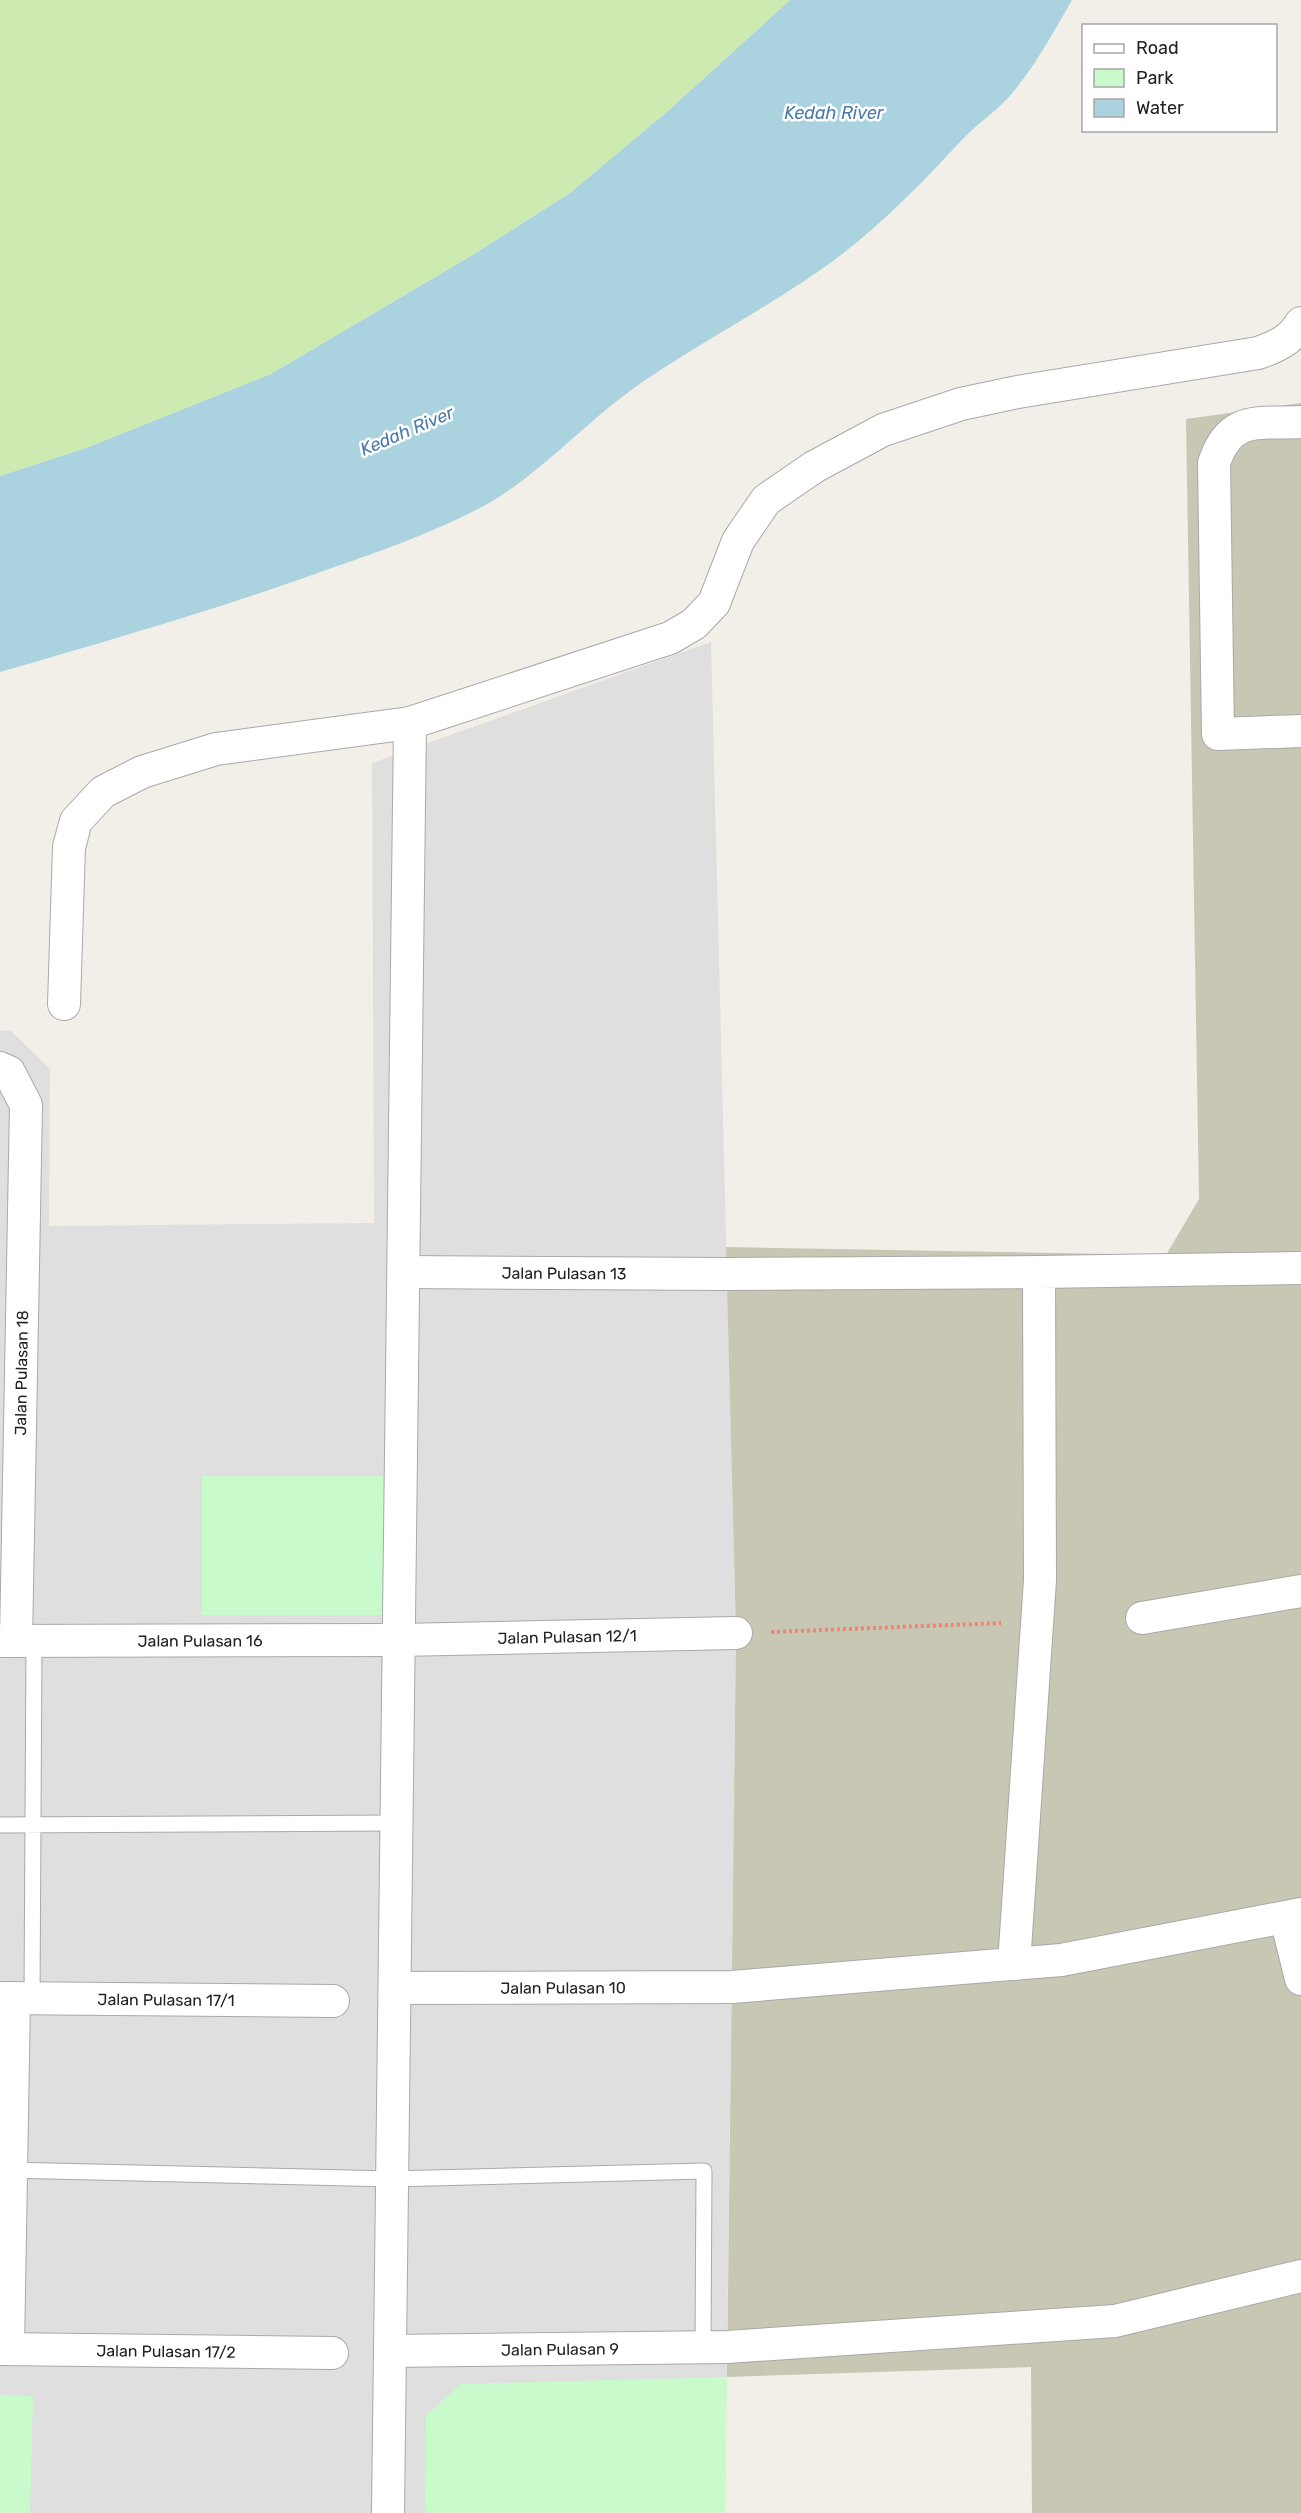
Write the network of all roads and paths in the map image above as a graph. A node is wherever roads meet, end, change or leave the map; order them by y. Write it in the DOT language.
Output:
graph roads {
  1 [pos="1301,323"];
  2 [pos="1301,422"];
  3 [pos="410,723"];
  4 [pos="1301,731"];
  5 [pos="64,1004"];
  6 [pos="0,1068"];
  7 [pos="1301,1268"];
  8 [pos="404,1272"];
  9 [pos="1039,1272"];
  10 [pos="1301,1591"];
  11 [pos="1142,1618"];
  12 [pos="1037,1622"];
  13 [pos="736,1633"];
  14 [pos="399,1640"];
  15 [pos="16,1641"];
  16 [pos="397,1823"];
  17 [pos="0,1825"];
  18 [pos="33,1825"];
  19 [pos="1293,1916"];
  20 [pos="1014,1964"];
  21 [pos="1301,1979"];
  22 [pos="395,1988"];
  23 [pos="16,1998"];
  24 [pos="333,2001"];
  25 [pos="6,2170"];
  26 [pos="392,2179"];
  27 [pos="1301,2276"];
  28 [pos="715,2347"];
  29 [pos="4,2349"];
  30 [pos="390,2351"];
  31 [pos="332,2353"];
  32 [pos="388,2513"];
  1 -- 3 [label="street"];
  2 -- 4 [label="street"];
  3 -- 5 [label="street"];
  3 -- 8 [label="street"];
  6 -- 15 [label="street, Jalan Pulasan 18"];
  7 -- 9 [label="street, Jalan Pulasan 13"];
  8 -- 9 [label="street, Jalan Pulasan 13"];
  8 -- 14 [label="street"];
  9 -- 12 [label="street"];
  10 -- 11 [label="street"];
  12 -- 13 [label="path"];
  12 -- 20 [label="street"];
  13 -- 14 [label="street, Jalan Pulasan 12/1"];
  14 -- 15 [label="street, Jalan Pulasan 16"];
  14 -- 16 [label="street"];
  15 -- 18 [label="lane"];
  16 -- 18 [label="lane"];
  16 -- 22 [label="street"];
  17 -- 18 [label="lane"];
  18 -- 23 [label="lane"];
  19 -- 20 [label="street, Jalan Pulasan 10"];
  19 -- 21 [label="street"];
  20 -- 22 [label="street, Jalan Pulasan 10"];
  22 -- 26 [label="street"];
  23 -- 24 [label="street, Jalan Pulasan 17/1"];
  23 -- 25 [label="street"];
  25 -- 26 [label="lane"];
  25 -- 29 [label="street"];
  26 -- 28 [label="lane"];
  26 -- 30 [label="street"];
  27 -- 28 [label="street, Jalan Pulasan 9"];
  28 -- 30 [label="street, Jalan Pulasan 9"];
  29 -- 31 [label="street, Jalan Pulasan 17/2"];
  30 -- 32 [label="street"];
}
